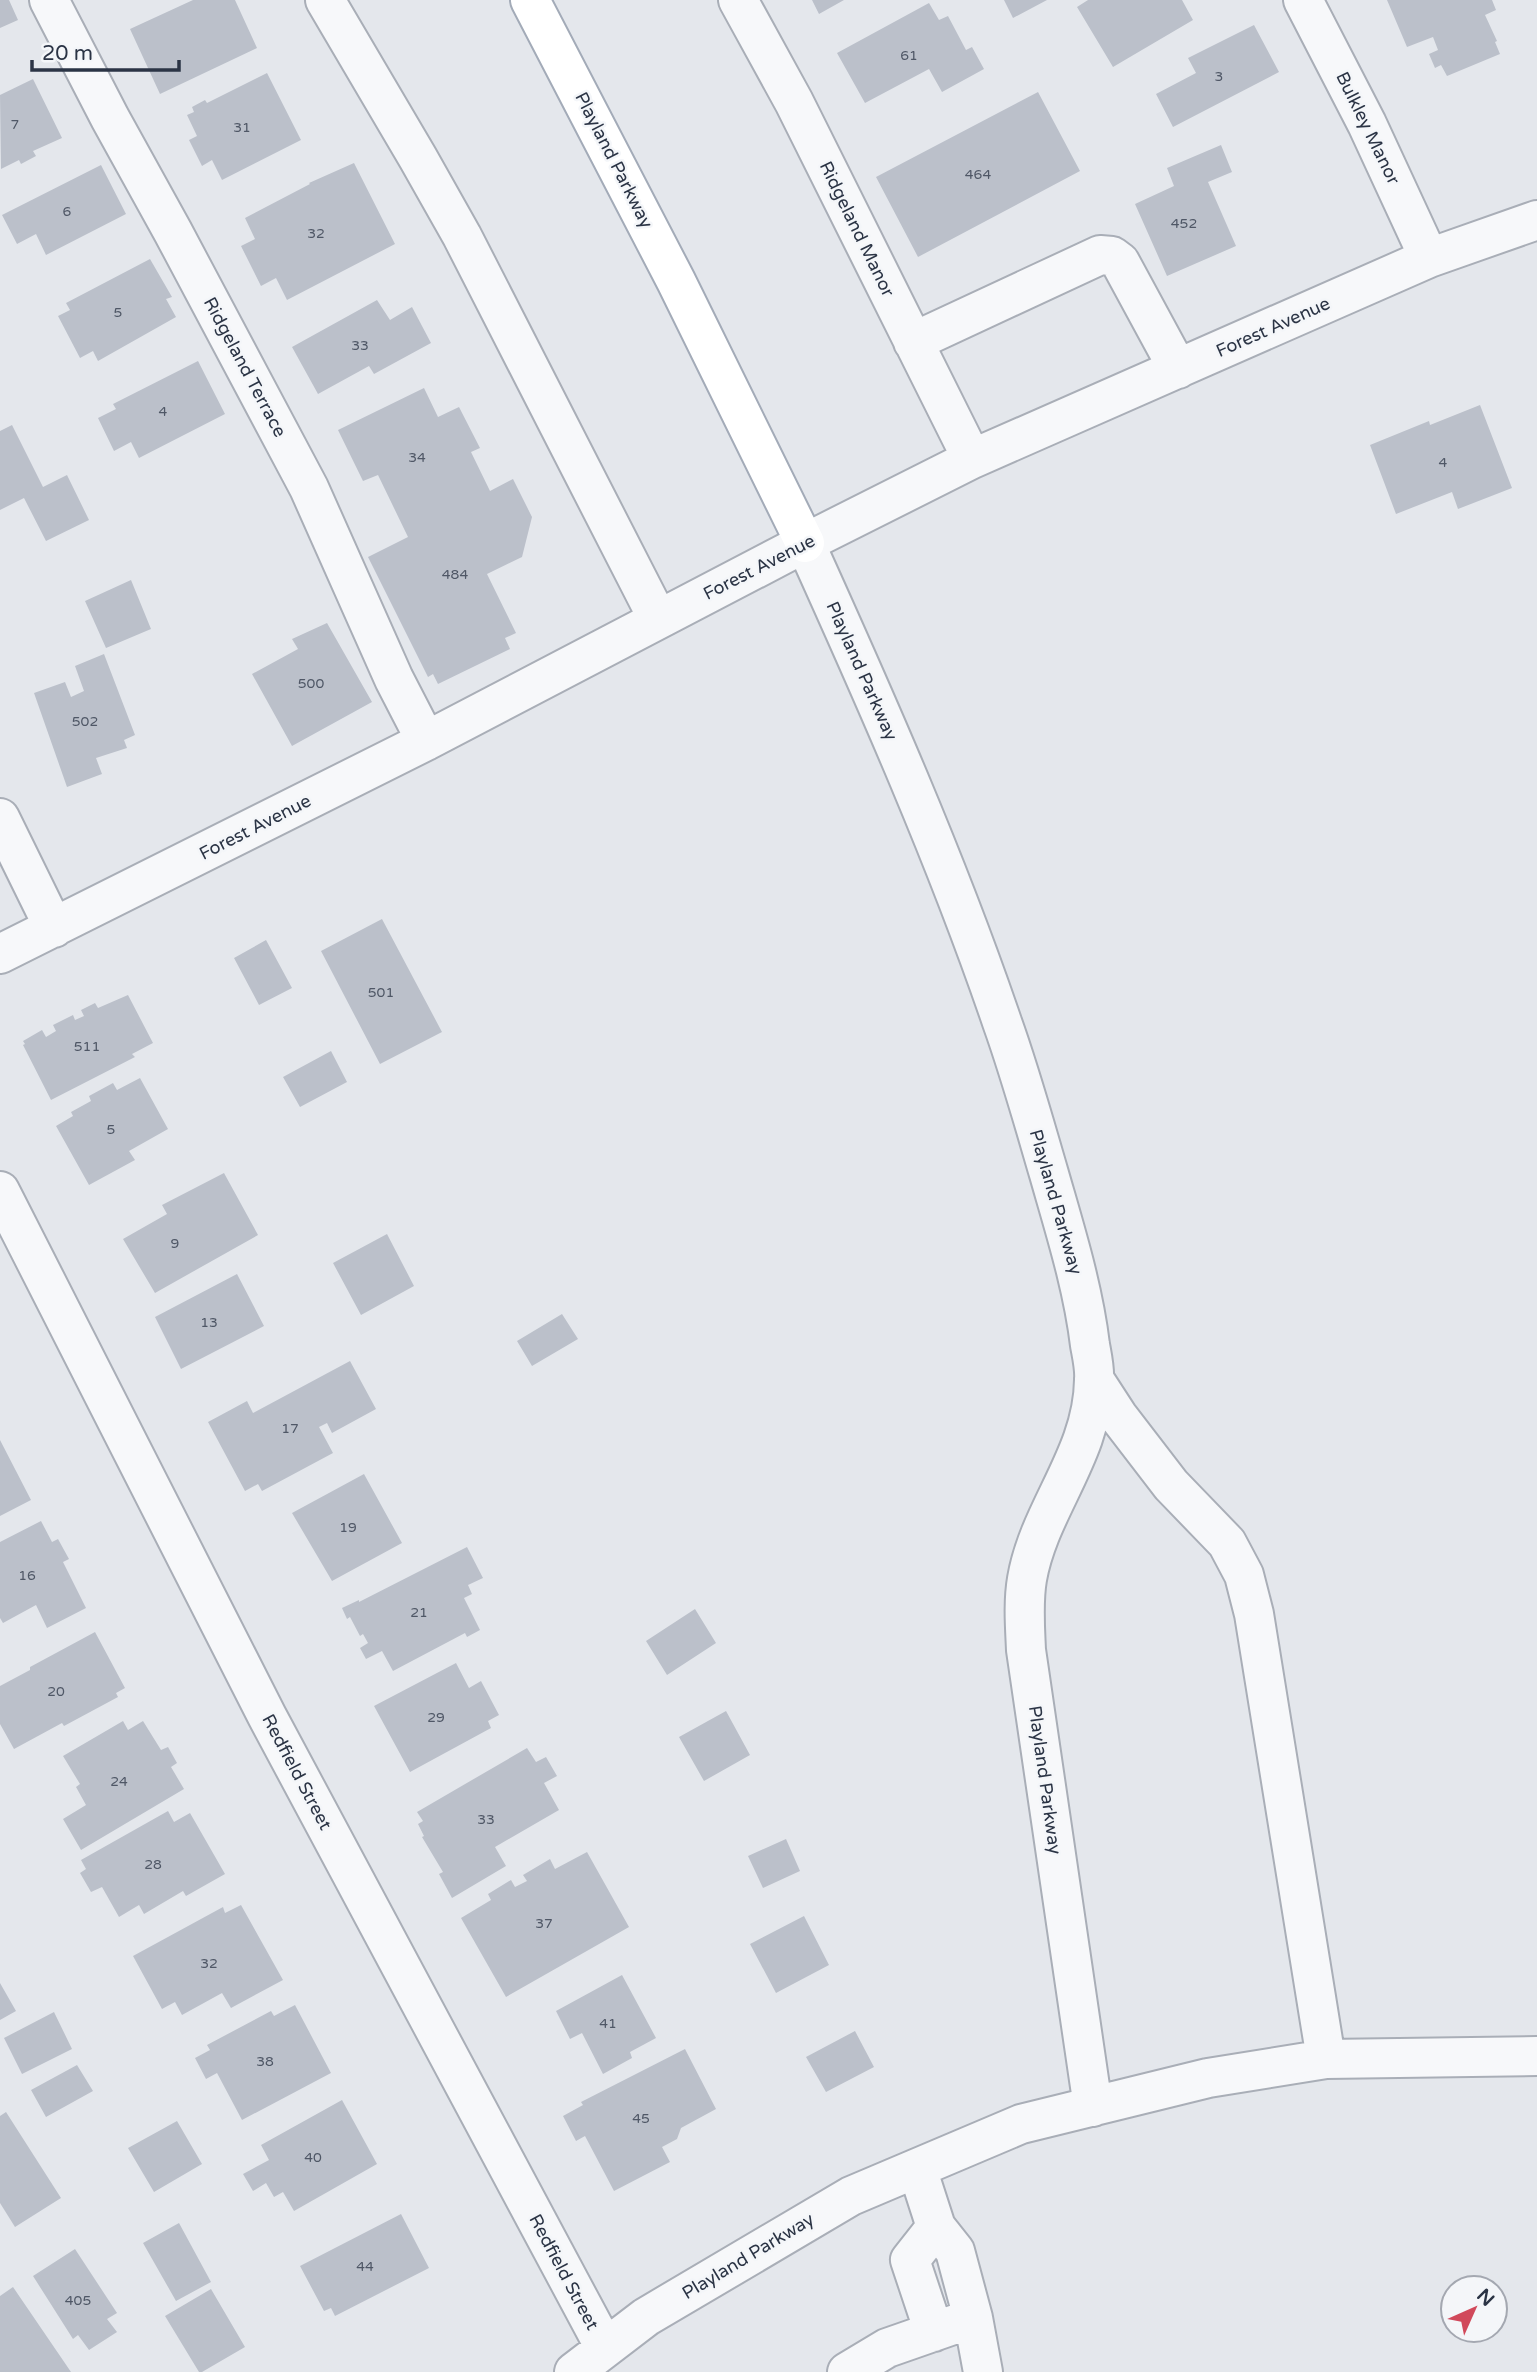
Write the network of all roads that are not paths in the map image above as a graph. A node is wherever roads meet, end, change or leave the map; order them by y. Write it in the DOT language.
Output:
graph roads {
  1 [pos="48,0"];
  2 [pos="325,0"];
  3 [pos="530,0"];
  4 [pos="738,0"];
  5 [pos="1303,0"];
  6 [pos="1537,220"];
  7 [pos="1429,258"];
  8 [pos="913,342"];
  9 [pos="1178,369"];
  10 [pos="972,460"];
  11 [pos="805,543"];
  12 [pos="658,619"];
  13 [pos="426,741"];
  14 [pos="0,818"];
  15 [pos="54,928"];
  16 [pos="0,954"];
  17 [pos="0,1191"];
  18 [pos="1094,1379"];
  19 [pos="1537,2056"];
  20 [pos="1326,2059"];
  21 [pos="1093,2107"];
  22 [pos="917,2168"];
  23 [pos="936,2227"];
  24 [pos="973,2318"];
  25 [pos="934,2332"];
  26 [pos="605,2348"];
  27 [pos="574,2372"];
  28 [pos="847,2372"];
  29 [pos="983,2372"];
  1 -- 13 [label="street, Ridgeland Terrace"];
  2 -- 12 [label="street"];
  3 -- 11 [label="main road, Playland Parkway"];
  4 -- 8 [label="street, Ridgeland Manor"];
  5 -- 7 [label="street, Bulkley Manor"];
  6 -- 7 [label="street, Forest Avenue"];
  7 -- 9 [label="street, Forest Avenue"];
  8 -- 9 [label="street"];
  8 -- 10 [label="street, Ridgeland Manor"];
  9 -- 10 [label="street, Forest Avenue"];
  10 -- 11 [label="street, Forest Avenue"];
  11 -- 12 [label="street, Forest Avenue"];
  11 -- 18 [label="street, Playland Parkway"];
  12 -- 13 [label="street, Forest Avenue"];
  13 -- 15 [label="street, Forest Avenue"];
  14 -- 15 [label="street"];
  15 -- 16 [label="street, Forest Avenue"];
  17 -- 26 [label="street, Redfield Street"];
  18 -- 20 [label="street, Playland Parkway"];
  18 -- 21 [label="street, Playland Parkway"];
  19 -- 20 [label="street, Playland Parkway"];
  20 -- 21 [label="street, Playland Parkway"];
  21 -- 22 [label="street, Playland Parkway"];
  22 -- 23 [label="street"];
  22 -- 26 [label="street, Playland Parkway"];
  23 -- 24 [label="street"];
  23 -- 25 [label="street"];
  24 -- 25 [label="street"];
  24 -- 29 [label="street"];
  25 -- 28 [label="street"];
  26 -- 27 [label="street, Playland Parkway"];
}
